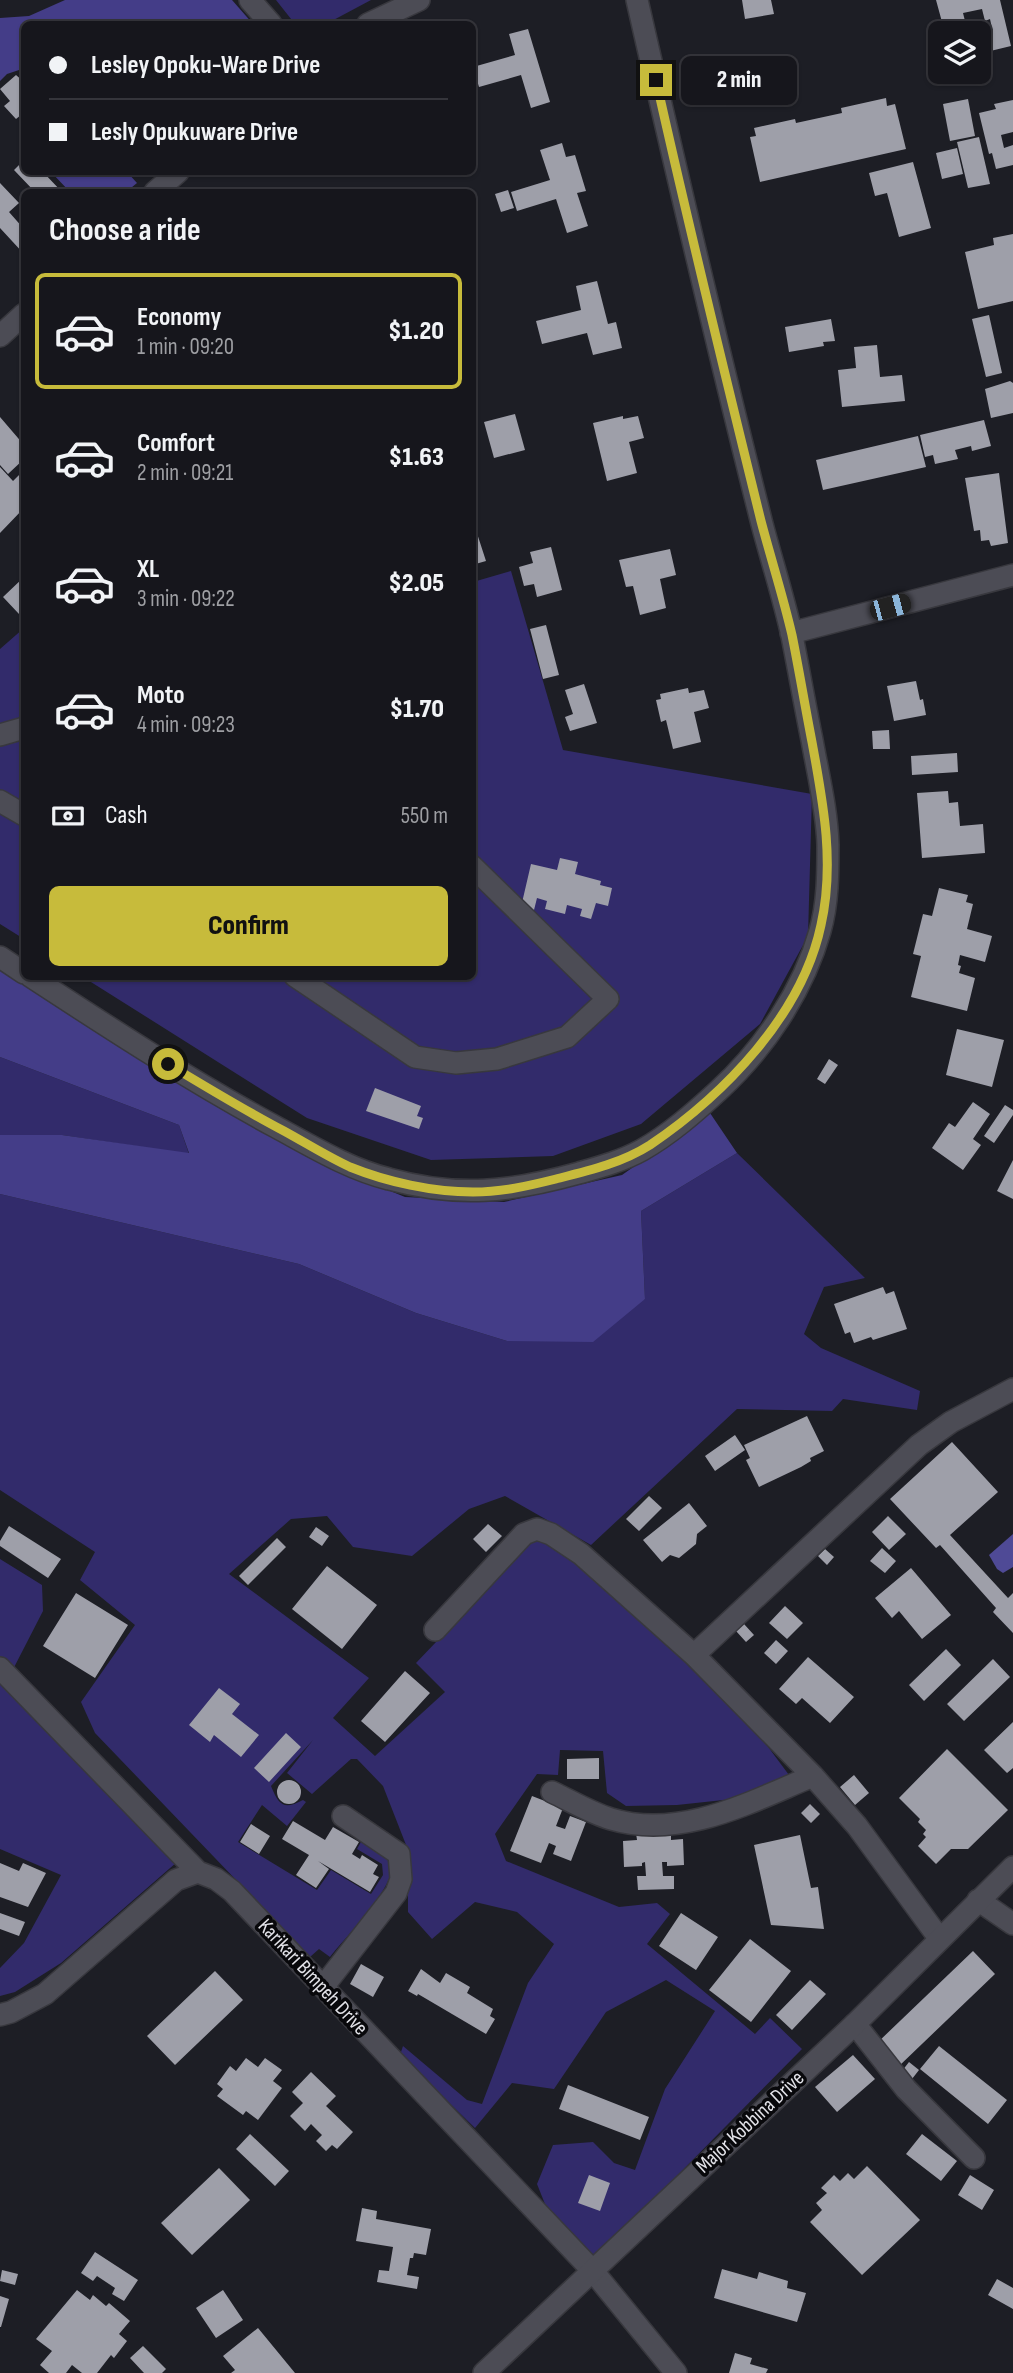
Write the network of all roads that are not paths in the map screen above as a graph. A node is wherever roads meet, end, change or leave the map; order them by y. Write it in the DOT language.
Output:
graph roads {
  1 [pos="250,0"];
  2 [pos="419,0"];
  3 [pos="638,0"];
  4 [pos="268,21"];
  5 [pos="374,21"];
  6 [pos="174,175"];
  7 [pos="158,189"];
  8 [pos="21,317"];
  9 [pos="0,336"];
  10 [pos="1013,575"];
  11 [pos="791,633"];
  12 [pos="21,729"];
  13 [pos="0,735"];
  14 [pos="0,801"];
  15 [pos="21,814"];
  16 [pos="476,870"];
  17 [pos="0,957"];
  18 [pos="21,971"];
  19 [pos="36,980"];
  20 [pos="301,980"];
  21 [pos="1013,1389"];
  22 [pos="435,1630"];
  23 [pos="694,1655"];
  24 [pos="0,1668"];
  25 [pos="813,1776"];
  26 [pos="552,1792"];
  27 [pos="343,1815"];
  28 [pos="1013,1867"];
  29 [pos="198,1872"];
  30 [pos="978,1900"];
  31 [pos="1013,1924"];
  32 [pos="939,1938"];
  33 [pos="323,1987"];
  34 [pos="0,2015"];
  35 [pos="855,2024"];
  36 [pos="974,2158"];
  37 [pos="592,2270"];
  38 [pos="484,2373"];
  39 [pos="676,2373"];
  1 -- 4 [label="street"];
  2 -- 5 [label="street"];
  3 -- 11 [label="street"];
  6 -- 7 [label="street"];
  8 -- 9 [label="street"];
  10 -- 11 [label="street"];
  11 -- 19 [label="street"];
  12 -- 13 [label="street"];
  14 -- 15 [label="street"];
  16 -- 20 [label="street"];
  17 -- 18 [label="street"];
  21 -- 23 [label="street"];
  22 -- 23 [label="street"];
  23 -- 25 [label="street"];
  24 -- 29 [label="street, Karikari Bimpeh Drive"];
  25 -- 26 [label="street"];
  25 -- 32 [label="street"];
  27 -- 33 [label="street"];
  28 -- 30 [label="street, Major Kobbina Drive"];
  29 -- 33 [label="street, Karikari Bimpeh Drive"];
  29 -- 34 [label="street"];
  30 -- 31 [label="street"];
  30 -- 32 [label="street, Major Kobbina Drive"];
  32 -- 35 [label="street, Major Kobbina Drive"];
  33 -- 37 [label="street, Karikari Bimpeh Drive"];
  35 -- 36 [label="street"];
  35 -- 37 [label="street, Major Kobbina Drive"];
  37 -- 38 [label="street, Major Kobbina Drive"];
  37 -- 39 [label="street, Karikari Bimpeh Drive"];
}
